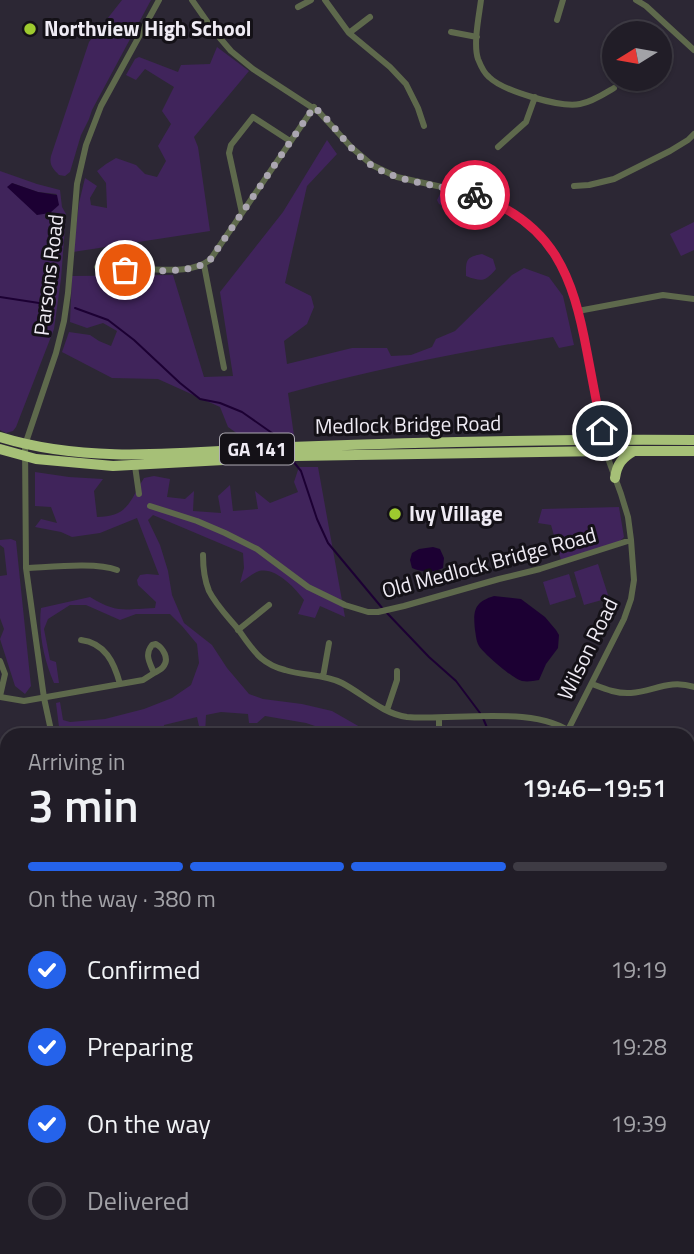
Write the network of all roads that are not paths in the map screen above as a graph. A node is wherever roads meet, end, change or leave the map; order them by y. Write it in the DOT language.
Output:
graph roads {
  1 [pos="159,0"];
  2 [pos="192,0"];
  3 [pos="311,0"];
  4 [pos="325,0"];
  5 [pos="481,0"];
  6 [pos="563,0"];
  7 [pos="636,0"];
  8 [pos="298,7"];
  9 [pos="370,17"];
  10 [pos="557,20"];
  11 [pos="451,32"];
  12 [pos="349,33"];
  13 [pos="477,37"];
  14 [pos="694,50"];
  15 [pos="608,91"];
  16 [pos="534,97"];
  17 [pos="314,107"];
  18 [pos="424,126"];
  19 [pos="694,134"];
  20 [pos="290,142"];
  21 [pos="498,147"];
  22 [pos="574,186"];
  23 [pos="242,213"];
  24 [pos="204,265"];
  25 [pos="97,267"];
  26 [pos="694,299"];
  27 [pos="578,311"];
  28 [pos="224,368"];
  29 [pos="0,437"];
  30 [pos="694,440"];
  31 [pos="25,445"];
  32 [pos="605,445"];
  33 [pos="0,449"];
  34 [pos="635,451"];
  35 [pos="694,451"];
  36 [pos="25,457"];
  37 [pos="135,466"];
  38 [pos="615,478"];
  39 [pos="139,494"];
  40 [pos="150,506"];
  41 [pos="631,540"];
  42 [pos="203,555"];
  43 [pos="26,568"];
  44 [pos="117,570"];
  45 [pos="269,605"];
  46 [pos="238,630"];
  47 [pos="80,640"];
  48 [pos="329,643"];
  49 [pos="0,661"];
  50 [pos="397,671"];
  51 [pos="154,673"];
  52 [pos="324,677"];
  53 [pos="120,684"];
  54 [pos="592,684"];
  55 [pos="694,687"];
  56 [pos="0,697"];
  57 [pos="44,698"];
  58 [pos="387,709"];
  59 [pos="439,718"];
  60 [pos="50,728"];
  61 [pos="439,728"];
  62 [pos="562,728"];
  63 [pos="573,728"];
  1 -- 31 [label="street, Parsons Road"];
  2 -- 17 [label="street"];
  3 -- 8 [label="street"];
  4 -- 12 [label="street"];
  5 -- 13 [label="street"];
  6 -- 10 [label="street"];
  7 -- 14 [label="street"];
  9 -- 12 [label="street"];
  11 -- 13 [label="street"];
  12 -- 18 [label="street"];
  13 -- 16 [label="street"];
  15 -- 16 [label="street"];
  16 -- 21 [label="street"];
  17 -- 20 [label="street"];
  17 -- 27 [label="street"];
  19 -- 22 [label="street"];
  20 -- 23 [label="street"];
  20 -- 23 [label="street"];
  23 -- 24 [label="street"];
  24 -- 25 [label="street"];
  24 -- 28 [label="street"];
  26 -- 27 [label="street"];
  27 -- 32 [label="street"];
  29 -- 31 [label="highway, Medlock Bridge Road / GA 141"];
  30 -- 32 [label="highway, Medlock Bridge Road / GA 141"];
  31 -- 32 [label="highway, Medlock Bridge Road / GA 141"];
  31 -- 36 [label="street, Parsons Road"];
  32 -- 34 [label="highway, Medlock Bridge Road / GA 141"];
  32 -- 37 [label="highway, Medlock Bridge Road / GA 141"];
  32 -- 38 [label="street"];
  33 -- 36 [label="highway, Medlock Bridge Road / GA 141"];
  34 -- 35 [label="highway, Medlock Bridge Road / GA 141"];
  34 -- 38 [label="highway"];
  36 -- 37 [label="highway, Medlock Bridge Road / GA 141"];
  36 -- 43 [label="street, Parsons Road"];
  37 -- 39 [label="street"];
  38 -- 41 [label="street"];
  40 -- 41 [label="street, Old Medlock Bridge Road"];
  41 -- 54 [label="street, Wilson Road"];
  42 -- 46 [label="street"];
  43 -- 44 [label="street"];
  43 -- 57 [label="street, Parsons Road"];
  45 -- 46 [label="street"];
  46 -- 52 [label="street"];
  47 -- 53 [label="street"];
  48 -- 52 [label="street"];
  49 -- 56 [label="street"];
  50 -- 58 [label="street"];
  51 -- 53 [label="street"];
  52 -- 58 [label="street"];
  53 -- 57 [label="street"];
  54 -- 55 [label="street"];
  54 -- 63 [label="street, Wilson Road"];
  56 -- 57 [label="street"];
  57 -- 60 [label="street, Parsons Road"];
  58 -- 59 [label="street"];
  59 -- 61 [label="street"];
  59 -- 62 [label="street"];
}
